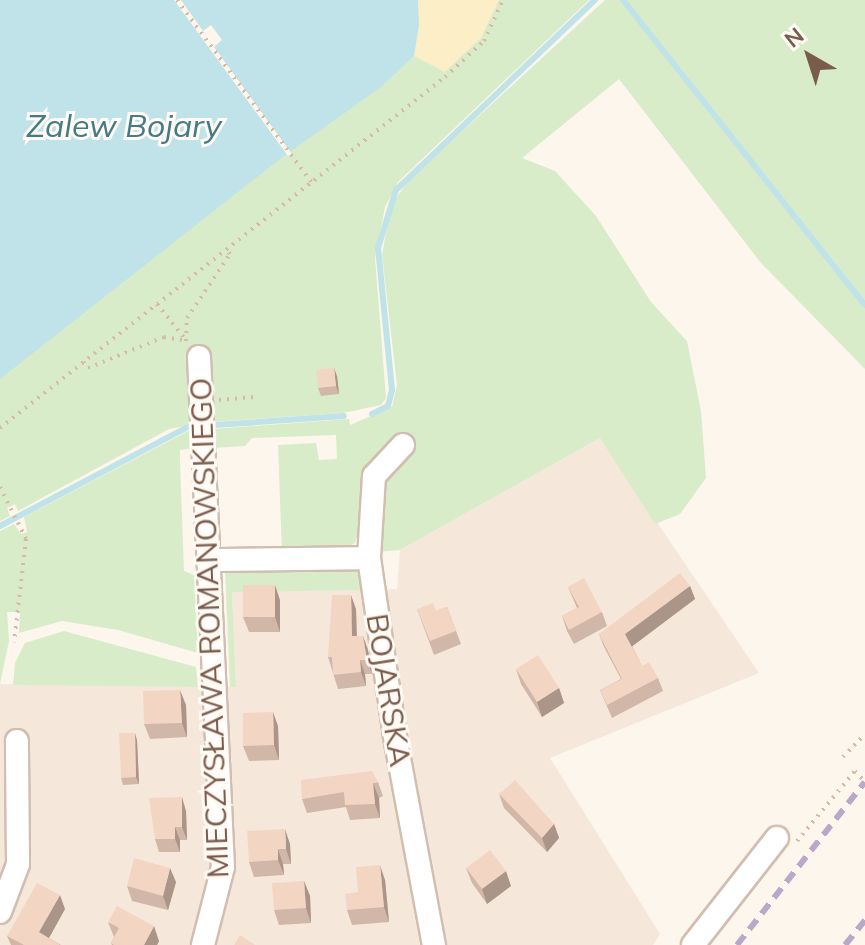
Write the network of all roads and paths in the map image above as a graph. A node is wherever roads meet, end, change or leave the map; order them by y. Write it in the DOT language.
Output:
graph roads {
  1 [pos="177,0"];
  2 [pos="503,0"];
  3 [pos="311,182"];
  4 [pos="226,249"];
  5 [pos="157,304"];
  6 [pos="193,349"];
  7 [pos="83,362"];
  8 [pos="254,397"];
  9 [pos="200,402"];
  10 [pos="0,428"];
  11 [pos="403,445"];
  12 [pos="0,487"];
  13 [pos="369,558"];
  14 [pos="209,560"];
  15 [pos="14,642"];
  16 [pos="865,734"];
  17 [pos="17,741"];
  18 [pos="843,757"];
  19 [pos="865,782"];
  20 [pos="777,838"];
  21 [pos="0,912"];
  22 [pos="203,945"];
  23 [pos="434,945"];
  24 [pos="693,945"];
  1 -- 3 [label="path"];
  2 -- 3 [label="path"];
  3 -- 4 [label="path"];
  4 -- 5 [label="path"];
  4 -- 6 [label="path"];
  5 -- 6 [label="path"];
  5 -- 7 [label="path"];
  6 -- 7 [label="path"];
  6 -- 9 [label="street, MIECZYSŁAWA ROMANOWSKIEGO"];
  7 -- 10 [label="path"];
  8 -- 9 [label="path"];
  9 -- 14 [label="street, MIECZYSŁAWA ROMANOWSKIEGO"];
  11 -- 13 [label="street, BOJARSKA"];
  12 -- 15 [label="path"];
  13 -- 14 [label="street"];
  13 -- 23 [label="street, BOJARSKA"];
  14 -- 22 [label="street, MIECZYSŁAWA ROMANOWSKIEGO"];
  16 -- 18 [label="path"];
  17 -- 21 [label="street"];
  19 -- 20 [label="path"];
  20 -- 24 [label="street"];
}
